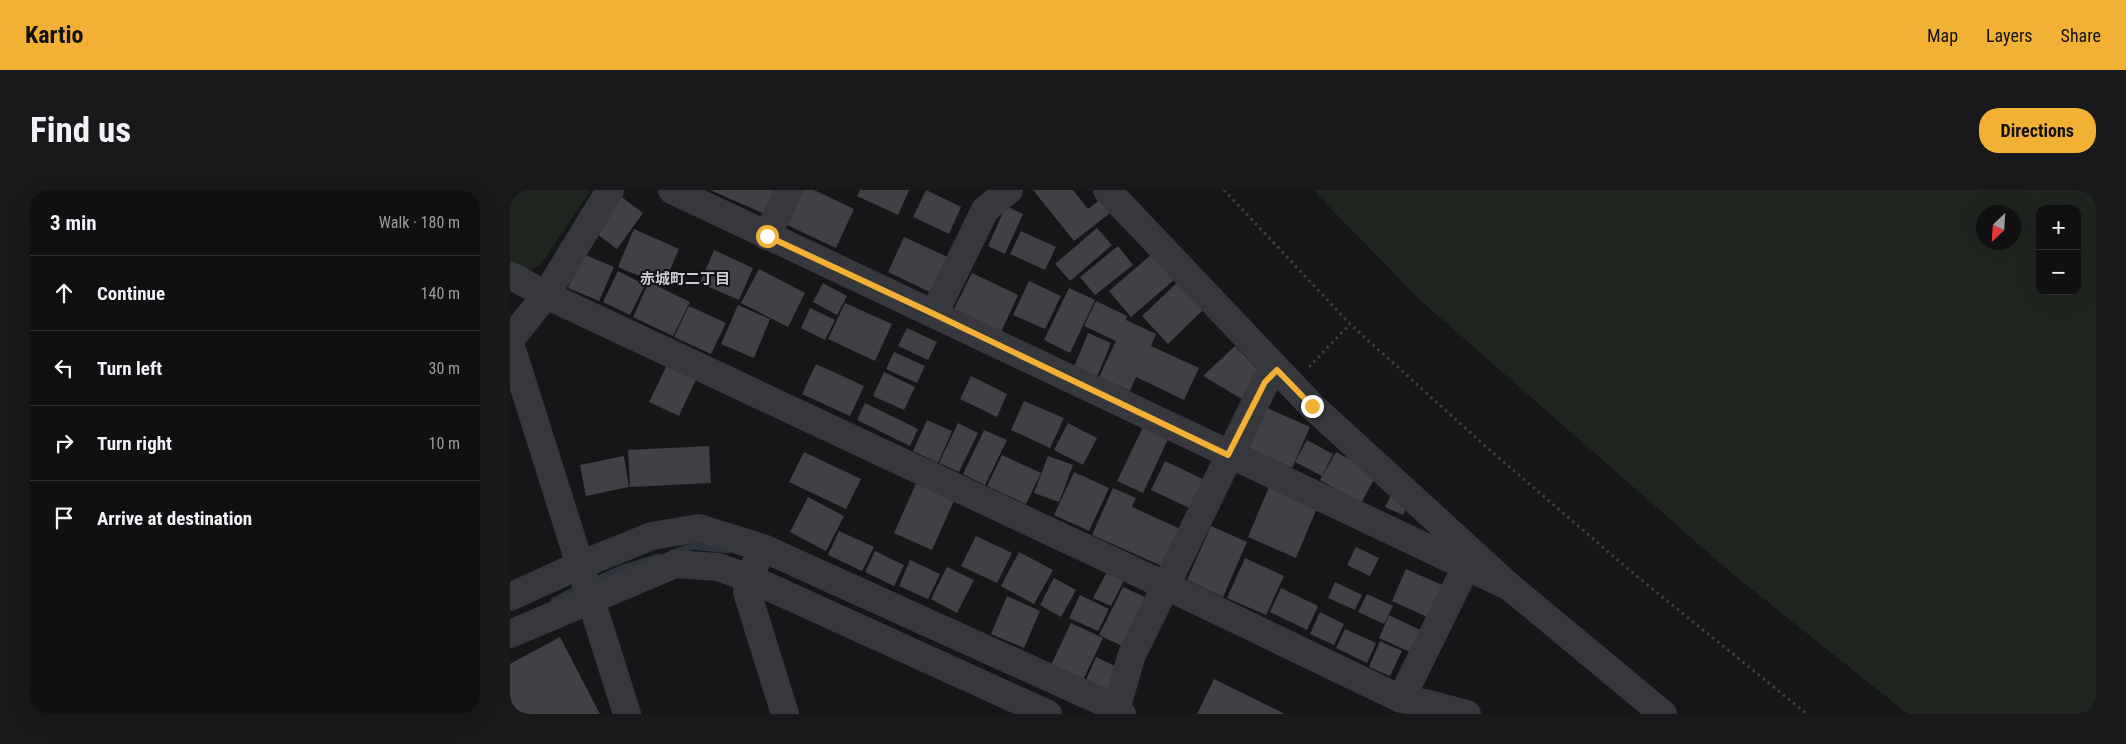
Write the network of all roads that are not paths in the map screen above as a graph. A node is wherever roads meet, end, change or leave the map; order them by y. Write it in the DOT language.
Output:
graph roads {
  1 [pos="610,190"];
  2 [pos="672,190"];
  3 [pos="789,190"];
  4 [pos="1010,190"];
  5 [pos="1107,190"];
  6 [pos="767,236"];
  7 [pos="510,275"];
  8 [pos="546,295"];
  9 [pos="934,314"];
  10 [pos="510,341"];
  11 [pos="1284,377"];
  12 [pos="1228,455"];
  13 [pos="756,563"];
  14 [pos="1467,565"];
  15 [pos="585,581"];
  16 [pos="1166,586"];
  17 [pos="1510,587"];
  18 [pos="510,597"];
  19 [pos="510,634"];
  20 [pos="1401,699"];
  21 [pos="1118,712"];
  22 [pos="627,714"];
  23 [pos="785,714"];
  24 [pos="1048,714"];
  25 [pos="1467,714"];
  26 [pos="1663,714"];
  1 -- 8 [label="street"];
  2 -- 6 [label="street"];
  3 -- 6 [label="street"];
  4 -- 9 [label="street"];
  5 -- 11 [label="street"];
  6 -- 9 [label="street"];
  7 -- 8 [label="street"];
  8 -- 10 [label="street"];
  8 -- 16 [label="street"];
  9 -- 12 [label="street"];
  10 -- 15 [label="street"];
  11 -- 12 [label="street"];
  11 -- 17 [label="street"];
  12 -- 14 [label="street"];
  12 -- 16 [label="street"];
  13 -- 15 [label="street"];
  13 -- 15 [label="street"];
  13 -- 21 [label="street"];
  13 -- 23 [label="street"];
  13 -- 24 [label="street"];
  14 -- 17 [label="street"];
  14 -- 20 [label="street"];
  15 -- 18 [label="street"];
  15 -- 19 [label="street"];
  15 -- 22 [label="street"];
  16 -- 20 [label="street"];
  16 -- 21 [label="street"];
  17 -- 26 [label="street"];
  20 -- 25 [label="street"];
}
